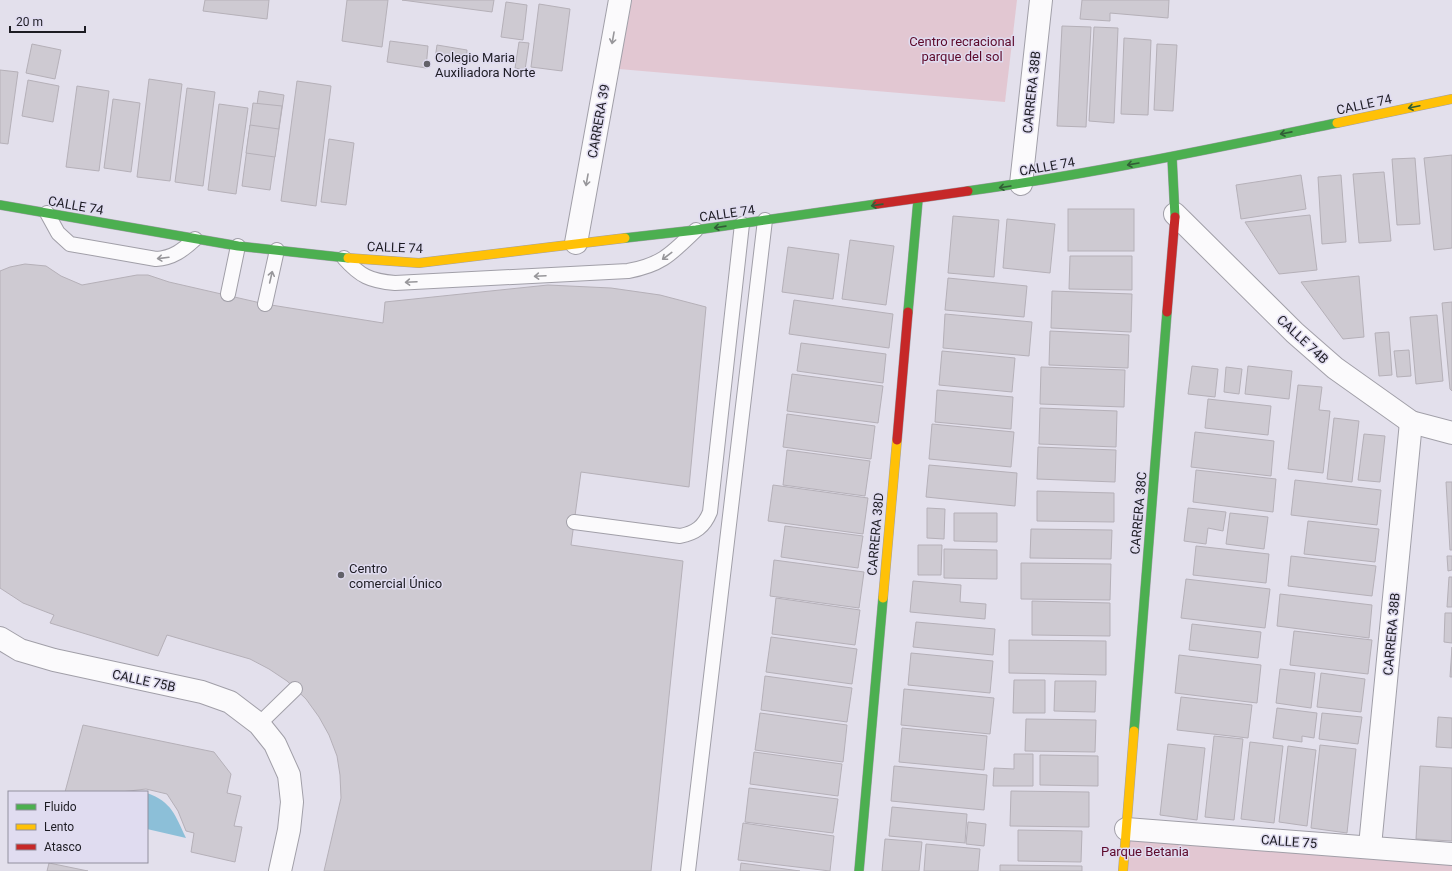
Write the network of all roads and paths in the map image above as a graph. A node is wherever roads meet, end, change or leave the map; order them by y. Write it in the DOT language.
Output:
graph roads {
  1 [pos="620,0"];
  2 [pos="1041,0"];
  3 [pos="1452,98"];
  4 [pos="1172,157"];
  5 [pos="1021,184"];
  6 [pos="918,200"];
  7 [pos="2,207"];
  8 [pos="47,212"];
  9 [pos="1175,214"];
  10 [pos="765,220"];
  11 [pos="742,224"];
  12 [pos="696,230"];
  13 [pos="195,239"];
  14 [pos="576,243"];
  15 [pos="238,246"];
  16 [pos="278,250"];
  17 [pos="344,258"];
  18 [pos="228,294"];
  19 [pos="265,304"];
  20 [pos="1411,422"];
  21 [pos="1452,433"];
  22 [pos="574,522"];
  23 [pos="0,638"];
  24 [pos="295,689"];
  25 [pos="259,724"];
  26 [pos="1126,829"];
  27 [pos="1370,846"];
  28 [pos="1452,854"];
  29 [pos="280,871"];
  30 [pos="688,871"];
  31 [pos="859,871"];
  32 [pos="1122,871"];
  1 -- 14 [label="street, CARRERA 39, one-way"];
  2 -- 5 [label="street, CARRERA 38B"];
  3 -- 4 [label="street, CALLE 74, one-way"];
  4 -- 5 [label="street, CALLE 74, one-way"];
  4 -- 9 [label="street, CARRERA 38C"];
  5 -- 6 [label="street, CALLE 74, one-way"];
  6 -- 10 [label="street, CALLE 74, one-way"];
  6 -- 31 [label="street, CARRERA 38D"];
  7 -- 8 [label="street, CALLE 74"];
  8 -- 13 [label="street, CALLE 74"];
  13 -- 8 [label="lane, one-way"];
  9 -- 20 [label="street, CALLE 74B"];
  9 -- 26 [label="street, CARRERA 38C"];
  10 -- 11 [label="street, CALLE 74"];
  10 -- 30 [label="lane"];
  11 -- 12 [label="street, CALLE 74, one-way"];
  11 -- 22 [label="lane"];
  12 -- 14 [label="street, CALLE 74"];
  12 -- 17 [label="lane, one-way"];
  13 -- 15 [label="street, CALLE 74"];
  14 -- 17 [label="street, CALLE 74"];
  15 -- 16 [label="street, CALLE 74"];
  15 -- 18 [label="lane"];
  16 -- 17 [label="street, CALLE 74"];
  19 -- 16 [label="lane, one-way"];
  20 -- 21 [label="street, CALLE 74B"];
  20 -- 27 [label="street, CARRERA 38B"];
  23 -- 25 [label="street, CALLE 75B"];
  24 -- 25 [label="lane"];
  25 -- 29 [label="street, CALLE 75B"];
  26 -- 27 [label="street, CALLE 75"];
  26 -- 32 [label="street, CARRERA 38C"];
  27 -- 28 [label="street, CALLE 75"];
}
